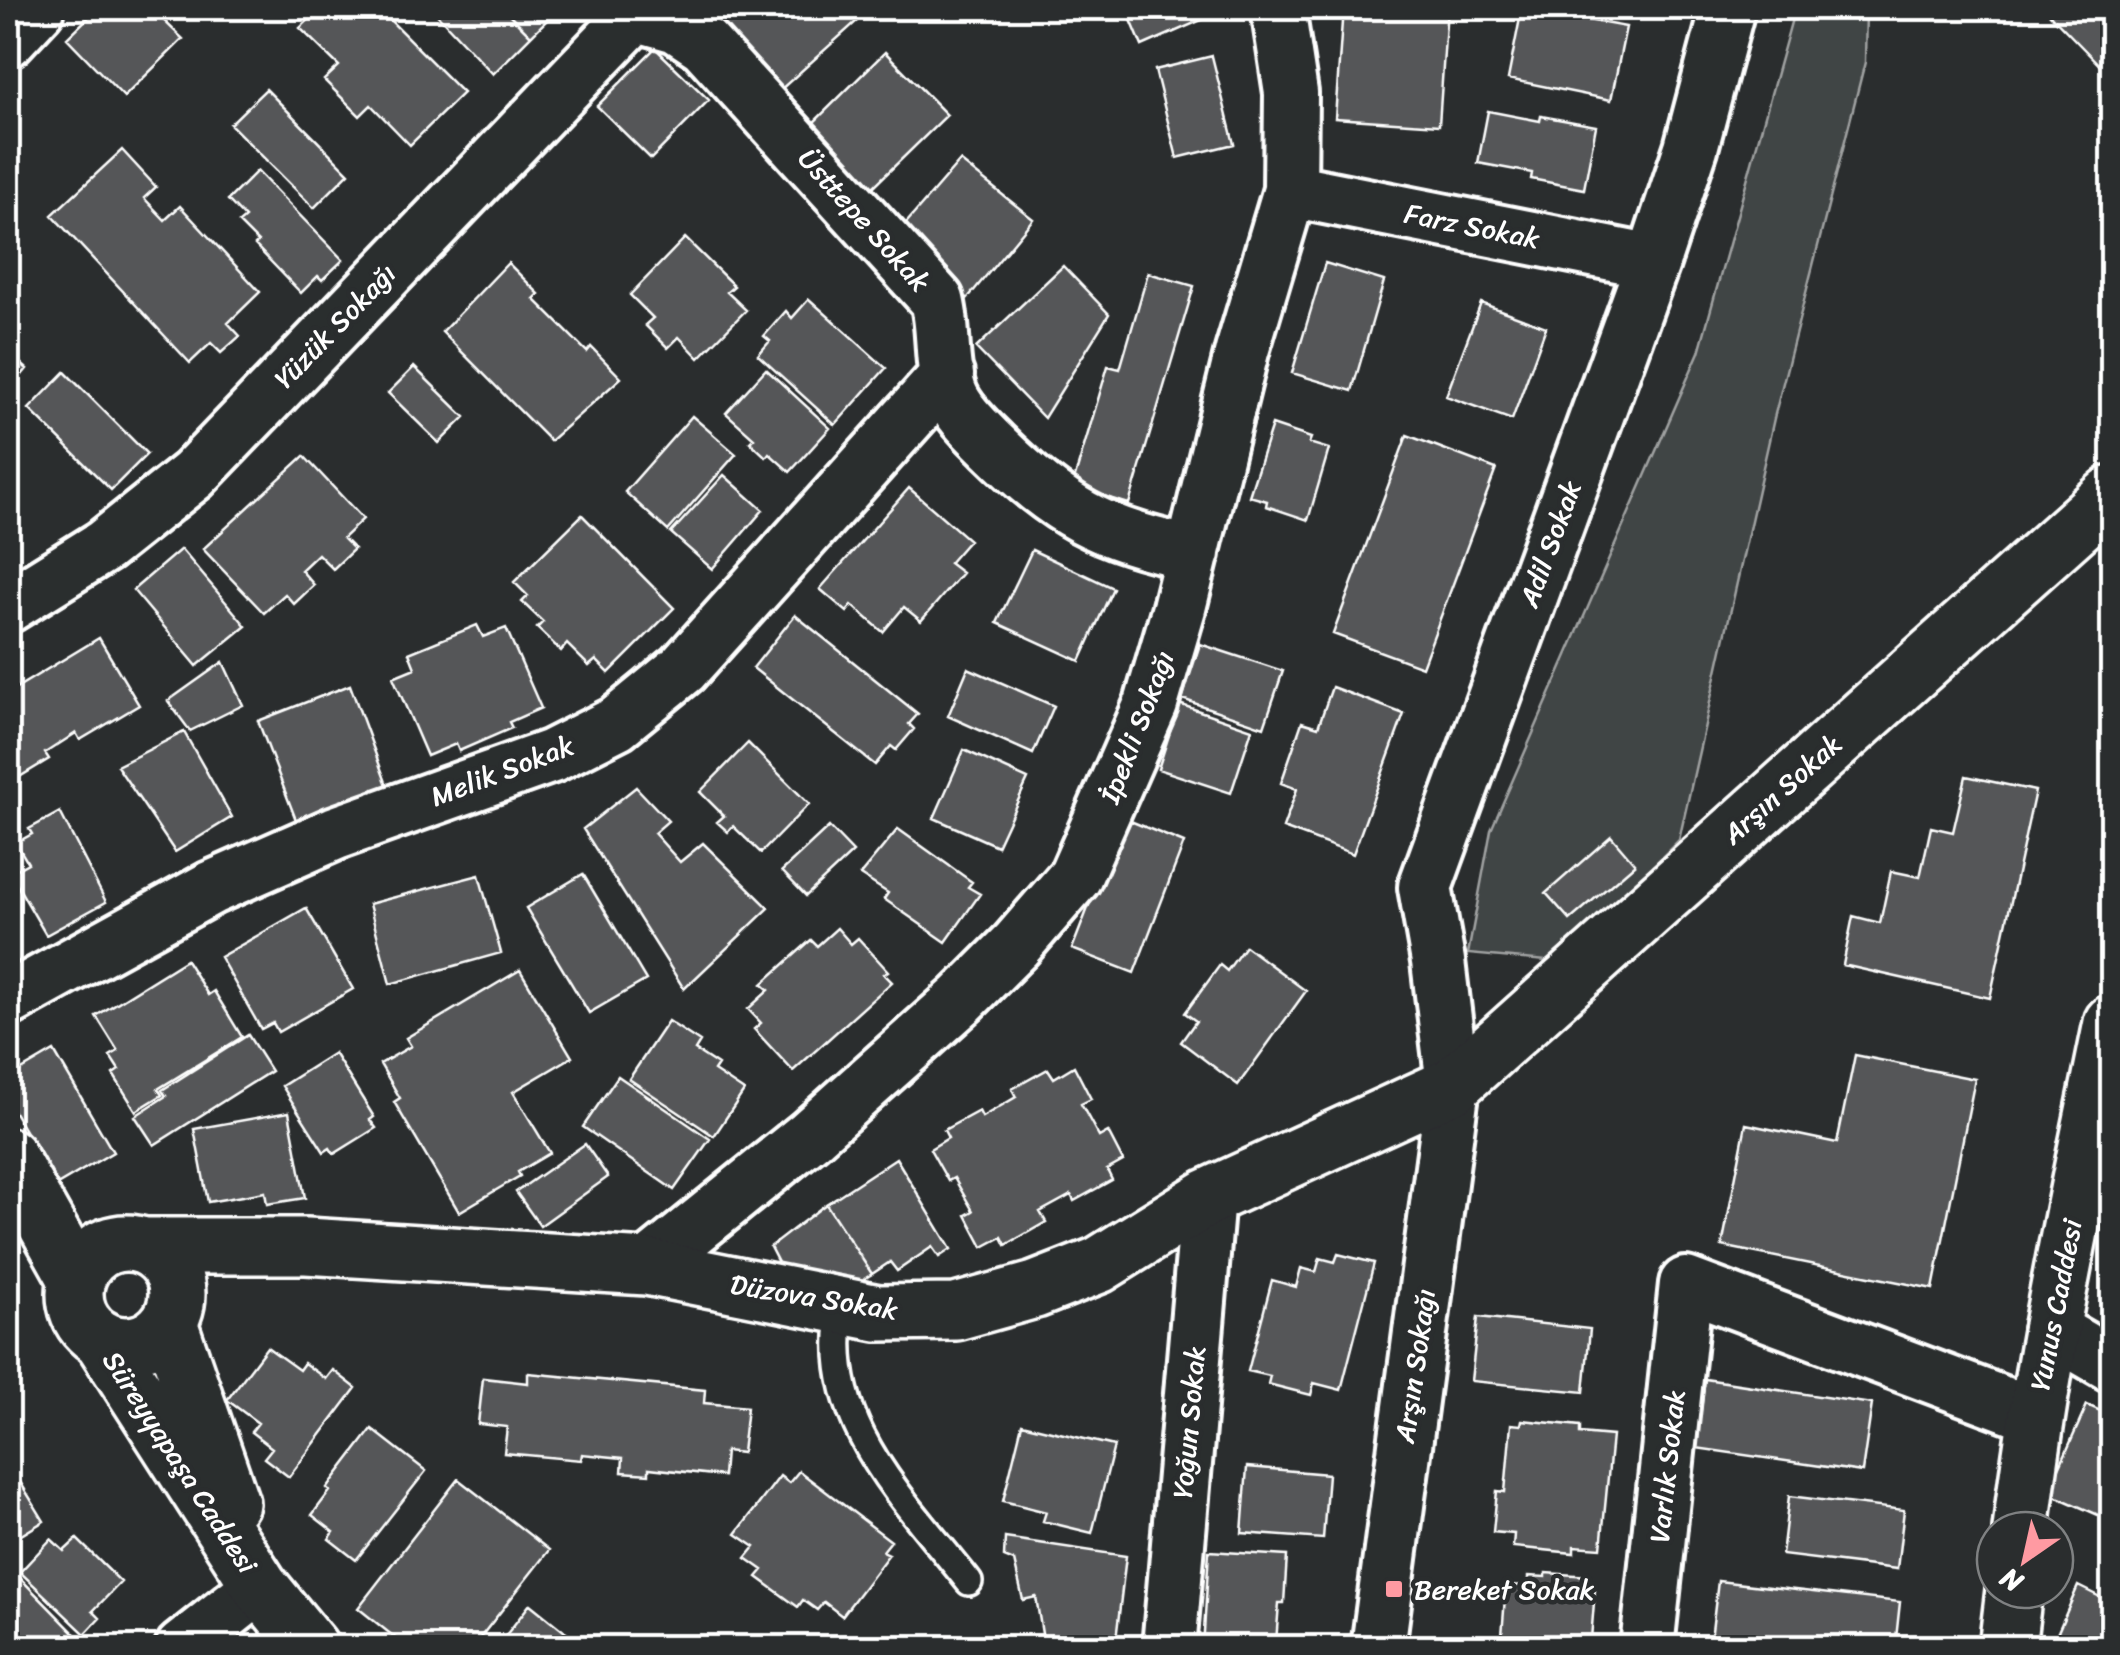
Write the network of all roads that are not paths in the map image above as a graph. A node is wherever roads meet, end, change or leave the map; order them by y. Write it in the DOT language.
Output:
graph roads {
  1 [pos="38,8"];
  2 [pos="1278,8"];
  3 [pos="1728,8"];
  4 [pos="635,10"];
  5 [pos="8,40"];
  6 [pos="1290,190"];
  7 [pos="1653,262"];
  8 [pos="947,374"];
  9 [pos="2102,511"];
  10 [pos="1193,553"];
  11 [pos="8,606"];
  12 [pos="8,1000"];
  13 [pos="2112,1024"];
  14 [pos="1452,1086"];
  15 [pos="8,1156"];
  16 [pos="1208,1197"];
  17 [pos="306,1246"];
  18 [pos="111,1257"];
  19 [pos="647,1267"];
  20 [pos="843,1306"];
  21 [pos="173,1309"];
  22 [pos="2050,1329"];
  23 [pos="101,1338"];
  24 [pos="2112,1366"];
  25 [pos="2034,1415"];
  26 [pos="2023,1510"];
  27 [pos="969,1582"];
  28 [pos="260,1586"];
  29 [pos="2012,1610"];
  30 [pos="182,1648"];
  31 [pos="311,1648"];
  32 [pos="1169,1648"];
  33 [pos="1378,1648"];
  34 [pos="1647,1648"];
  35 [pos="2007,1648"];
  1 -- 5 [label="street"];
  2 -- 6 [label="street, İpekli Sokağı"];
  3 -- 7 [label="street, Adil Sokak"];
  4 -- 8 [label="street, Üsttepe Sokak"];
  4 -- 11 [label="street, Yüzük Sokağı"];
  6 -- 7 [label="street, Farz Sokak"];
  6 -- 10 [label="street, İpekli Sokağı"];
  7 -- 14 [label="street, Adil Sokak"];
  8 -- 10 [label="street, Üsttepe Sokak"];
  8 -- 12 [label="street, Melik Sokak"];
  9 -- 14 [label="street, Arşın Sokak"];
  10 -- 19 [label="street, İpekli Sokağı"];
  13 -- 22 [label="street, Yunus Caddesi"];
  14 -- 16 [label="street, Düzova Sokak"];
  14 -- 33 [label="street, Arşın Sokağı"];
  15 -- 18 [label="street"];
  16 -- 20 [label="street, Düzova Sokak"];
  16 -- 32 [label="street, Yoğun Sokak"];
  17 -- 18 [label="street, Düzova Sokak"];
  17 -- 19 [label="street, Düzova Sokak"];
  17 -- 21 [label="street"];
  18 -- 21 [label="street, Süreyyapaşa Caddesi"];
  18 -- 23 [label="street, Süreyyapaşa Caddesi"];
  19 -- 20 [label="street, Düzova Sokak"];
  20 -- 27 [label="lane"];
  21 -- 23 [label="street, Süreyyapaşa Caddesi"];
  21 -- 28 [label="street, Süreyyapaşa Caddesi"];
  22 -- 24 [label="street"];
  22 -- 25 [label="street, Yunus Caddesi"];
  23 -- 28 [label="street, Süreyyapaşa Caddesi"];
  25 -- 26 [label="street, Yunus Caddesi"];
  25 -- 34 [label="street, Varlık Sokak"];
  28 -- 30 [label="street"];
  28 -- 31 [label="street, Süreyyapaşa Caddesi"];
  29 -- 35 [label="street"];
}
